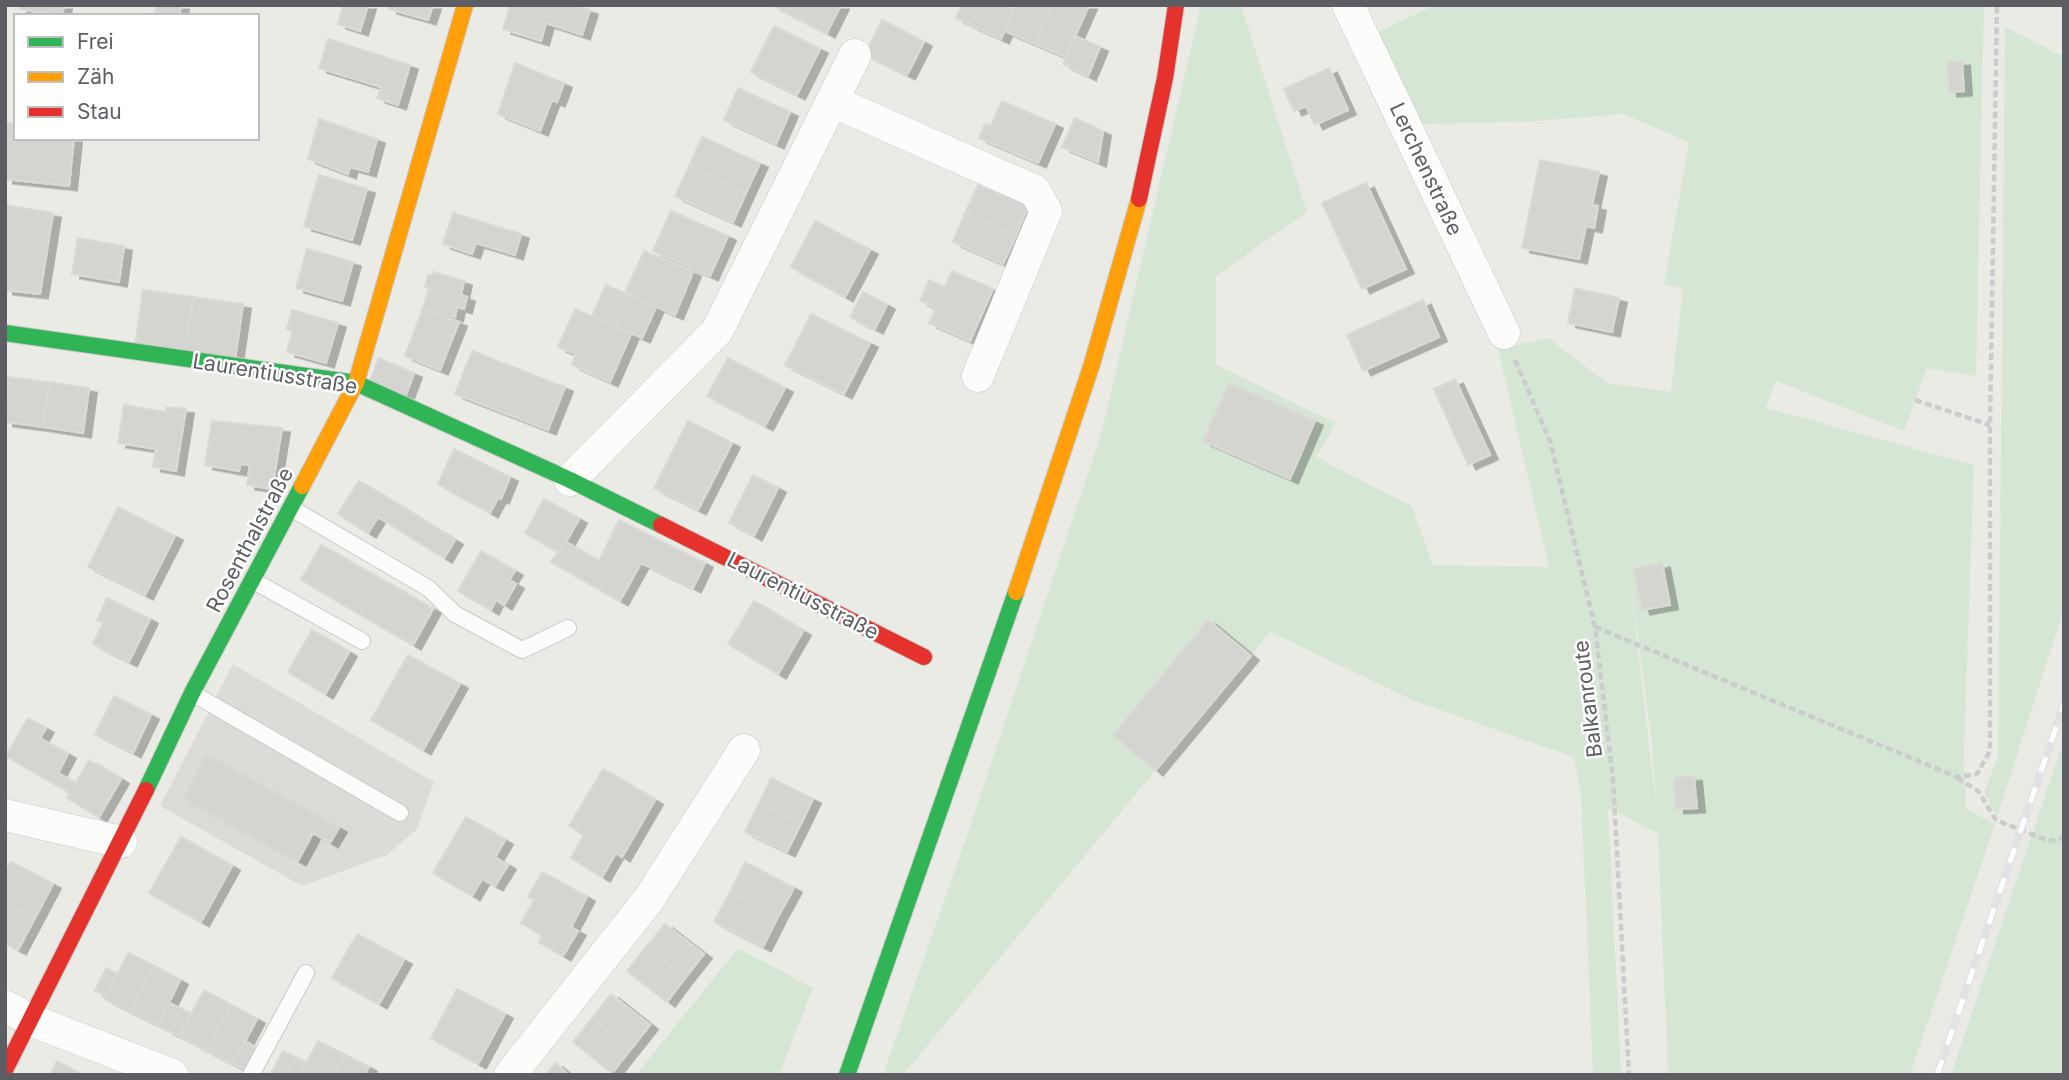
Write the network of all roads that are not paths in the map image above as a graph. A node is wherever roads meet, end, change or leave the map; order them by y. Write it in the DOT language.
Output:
graph roads {
  1 [pos="465,5"];
  2 [pos="1176,5"];
  3 [pos="1348,5"];
  4 [pos="855,55"];
  5 [pos="832,101"];
  6 [pos="5,333"];
  7 [pos="1504,333"];
  8 [pos="978,376"];
  9 [pos="356,383"];
  10 [pos="570,480"];
  11 [pos="290,508"];
  12 [pos="252,580"];
  13 [pos="568,628"];
  14 [pos="362,641"];
  15 [pos="923,657"];
  16 [pos="192,693"];
  17 [pos="744,750"];
  18 [pos="400,813"];
  19 [pos="5,815"];
  20 [pos="121,842"];
  21 [pos="306,973"];
  22 [pos="18,1013"];
  23 [pos="5,1070"];
  24 [pos="172,1075"];
  25 [pos="251,1075"];
  26 [pos="510,1075"];
  27 [pos="847,1075"];
  1 -- 9 [label="street, Rosenthalstraße"];
  2 -- 27 [label="street"];
  3 -- 7 [label="street, Lerchenstraße"];
  4 -- 5 [label="street"];
  5 -- 8 [label="street"];
  5 -- 10 [label="street"];
  6 -- 9 [label="street, Laurentiusstraße"];
  9 -- 10 [label="street, Laurentiusstraße"];
  9 -- 11 [label="street, Rosenthalstraße"];
  10 -- 15 [label="street, Laurentiusstraße"];
  11 -- 12 [label="street, Rosenthalstraße"];
  11 -- 13 [label="lane"];
  12 -- 14 [label="lane"];
  12 -- 16 [label="street, Rosenthalstraße"];
  16 -- 18 [label="lane"];
  16 -- 20 [label="street, Rosenthalstraße"];
  17 -- 26 [label="street"];
  19 -- 20 [label="street"];
  20 -- 22 [label="street, Rosenthalstraße"];
  21 -- 25 [label="lane"];
  22 -- 23 [label="street, Rosenthalstraße"];
  22 -- 24 [label="street"];
}
